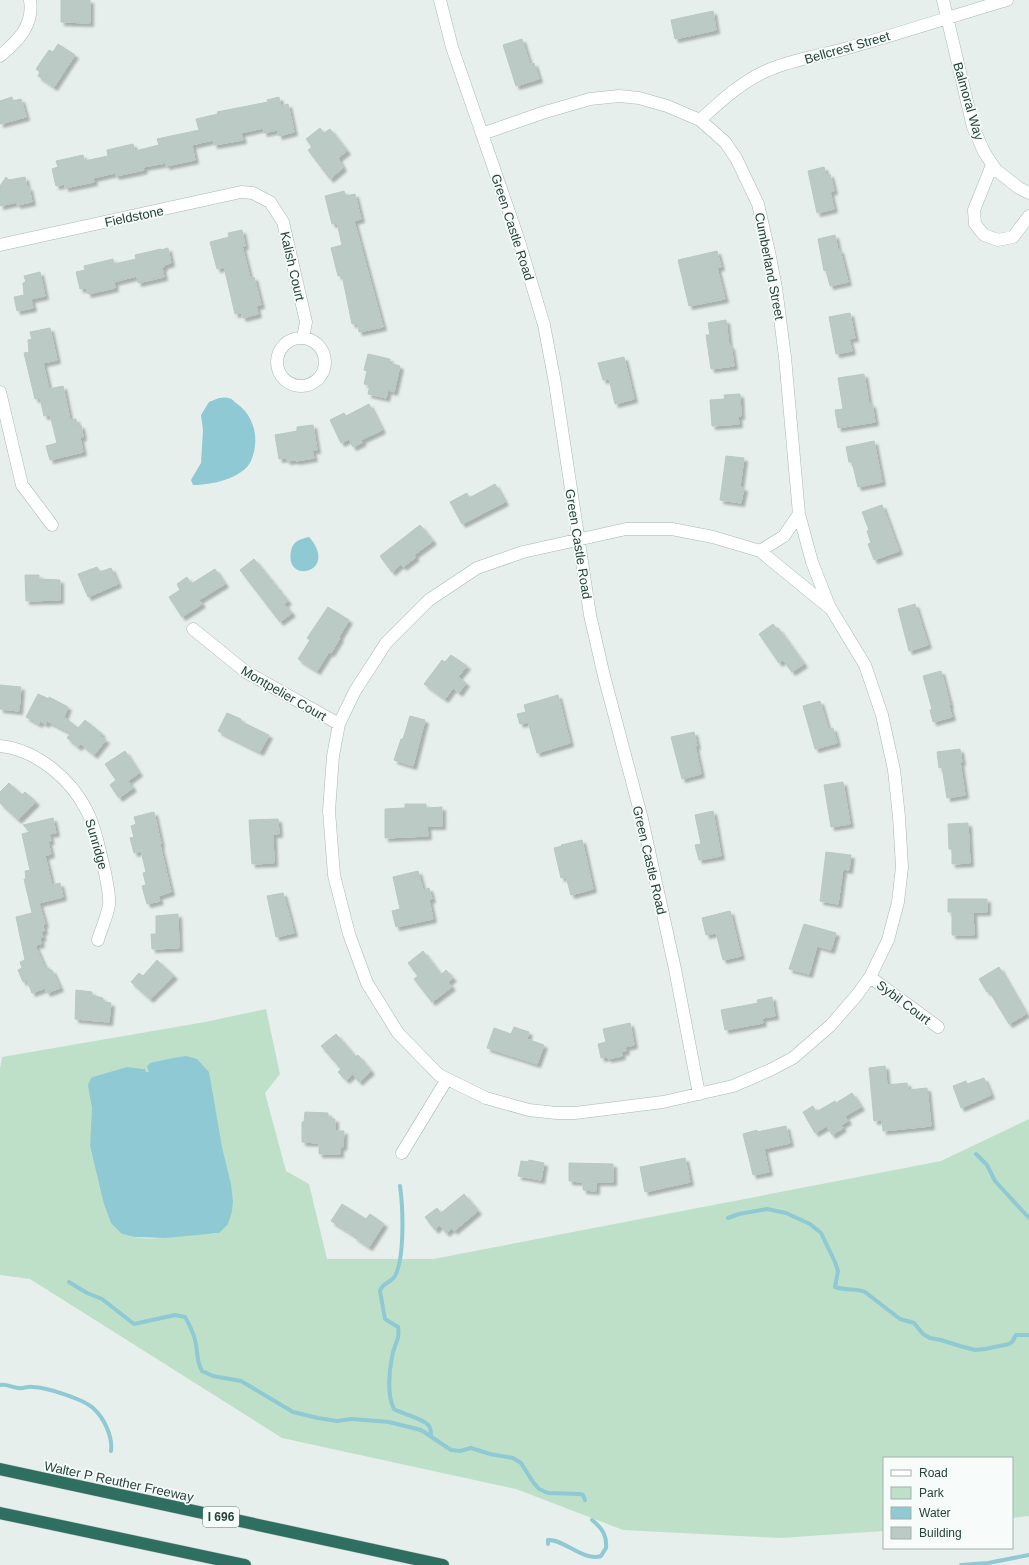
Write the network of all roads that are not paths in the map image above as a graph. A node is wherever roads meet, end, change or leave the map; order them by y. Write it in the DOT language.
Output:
graph roads {
  1 [pos="30,0"];
  2 [pos="440,0"];
  3 [pos="943,0"];
  4 [pos="1007,0"];
  5 [pos="946,17"];
  6 [pos="0,56"];
  7 [pos="700,120"];
  8 [pos="482,134"];
  9 [pos="992,165"];
  10 [pos="1024,191"];
  11 [pos="267,200"];
  12 [pos="1029,216"];
  13 [pos="0,245"];
  14 [pos="303,338"];
  15 [pos="0,392"];
  16 [pos="4,430"];
  17 [pos="799,514"];
  18 [pos="52,525"];
  19 [pos="578,538"];
  20 [pos="760,551"];
  21 [pos="831,609"];
  22 [pos="193,629"];
  23 [pos="339,724"];
  24 [pos="0,746"];
  25 [pos="98,940"];
  26 [pos="870,977"];
  27 [pos="938,1027"];
  28 [pos="447,1079"];
  29 [pos="699,1094"];
  30 [pos="402,1153"];
  31 [pos="0,1469"];
  32 [pos="0,1513"];
  33 [pos="245,1565"];
  34 [pos="443,1565"];
  1 -- 6 [label="street"];
  2 -- 8 [label="street, Green Castle Road"];
  3 -- 5 [label="street, Balmoral Way"];
  4 -- 5 [label="street, Bellcrest Street"];
  5 -- 7 [label="street, Bellcrest Street"];
  5 -- 9 [label="street, Balmoral Way"];
  7 -- 8 [label="street, Cumberland Street"];
  7 -- 17 [label="street, Cumberland Street"];
  8 -- 19 [label="street, Green Castle Road"];
  9 -- 10 [label="street, Balmoral Way"];
  9 -- 12 [label="street"];
  11 -- 13 [label="street, Fieldstone"];
  11 -- 14 [label="street, Kalish Court"];
  14 -- 14 [label="street"];
  15 -- 16 [label="street"];
  16 -- 18 [label="street"];
  17 -- 20 [label="street"];
  17 -- 21 [label="street, Cumberland Street"];
  19 -- 20 [label="street"];
  19 -- 23 [label="street"];
  19 -- 29 [label="street, Green Castle Road"];
  20 -- 21 [label="street"];
  21 -- 26 [label="street"];
  22 -- 23 [label="street, Montpelier Court"];
  23 -- 28 [label="street"];
  24 -- 25 [label="street, Sunridge"];
  26 -- 27 [label="street, Sybil Court"];
  26 -- 29 [label="street"];
  28 -- 29 [label="street"];
  28 -- 30 [label="street"];
  31 -- 34 [label="highway, Walter P Reuther Freeway / I 696"];
  32 -- 33 [label="highway"];
}
